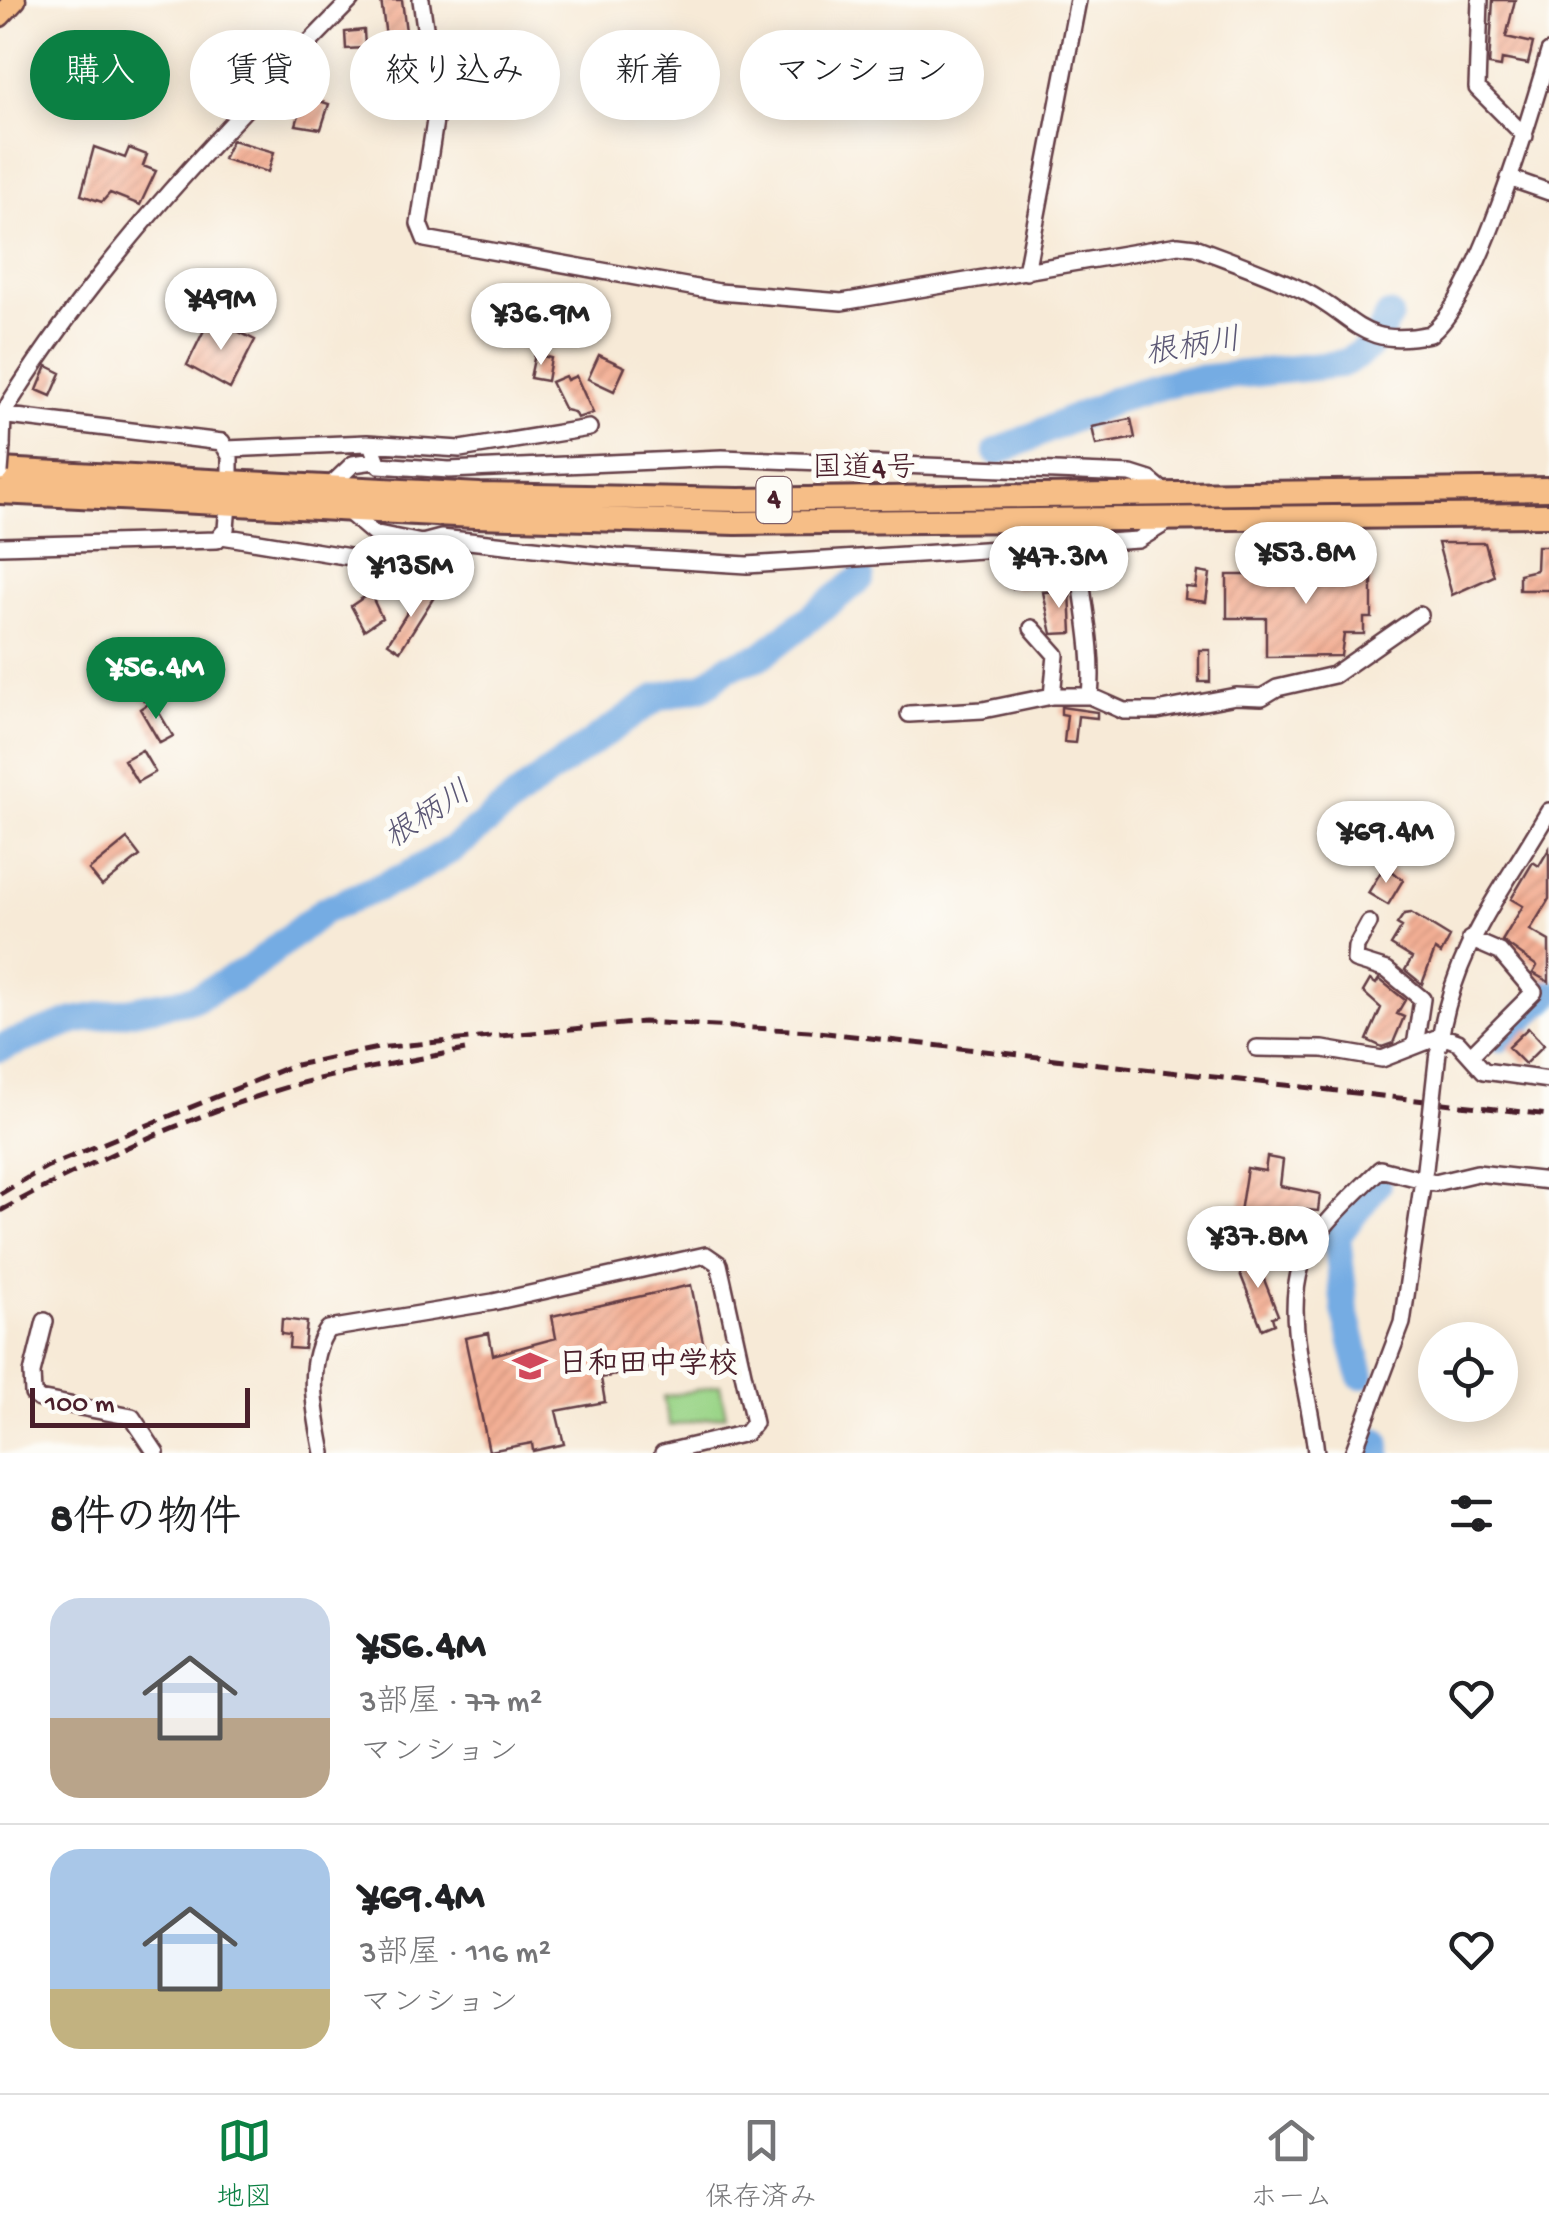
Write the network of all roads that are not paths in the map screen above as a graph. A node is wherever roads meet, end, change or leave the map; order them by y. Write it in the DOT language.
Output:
graph roads {
  1 [pos="15,0"];
  2 [pos="351,0"];
  3 [pos="421,0"];
  4 [pos="1078,0"];
  5 [pos="1480,0"];
  6 [pos="0,16"];
  7 [pos="1549,52"];
  8 [pos="1525,136"];
  9 [pos="1509,178"];
  10 [pos="1549,192"];
  11 [pos="1026,272"];
  12 [pos="2,415"];
  13 [pos="590,428"];
  14 [pos="226,449"];
  15 [pos="373,452"];
  16 [pos="1,463"];
  17 [pos="330,487"];
  18 [pos="1549,489"];
  19 [pos="0,492"];
  20 [pos="229,492"];
  21 [pos="1171,508"];
  22 [pos="346,510"];
  23 [pos="1549,515"];
  24 [pos="222,536"];
  25 [pos="1077,542"];
  26 [pos="422,543"];
  27 [pos="0,546"];
  28 [pos="1420,615"];
  29 [pos="1032,628"];
  30 [pos="1052,696"];
  31 [pos="1090,696"];
  32 [pos="909,714"];
  33 [pos="1549,812"];
  34 [pos="1369,924"];
  35 [pos="1470,939"];
  36 [pos="1440,1044"];
  37 [pos="1415,1046"];
  38 [pos="1257,1048"];
  39 [pos="1470,1055"];
  40 [pos="1549,1080"];
  41 [pos="1424,1174"];
  42 [pos="1549,1182"];
  43 [pos="46,1322"];
  44 [pos="156,1453"];
  45 [pos="323,1453"];
  46 [pos="663,1453"];
  47 [pos="1316,1453"];
  48 [pos="1353,1453"];
  1 -- 6 [label="main road"];
  2 -- 12 [label="street"];
  3 -- 11 [label="street"];
  4 -- 11 [label="street"];
  5 -- 8 [label="street"];
  7 -- 8 [label="street"];
  8 -- 9 [label="street"];
  9 -- 10 [label="street"];
  9 -- 11 [label="street"];
  12 -- 14 [label="street"];
  12 -- 16 [label="street"];
  13 -- 15 [label="street"];
  14 -- 15 [label="street"];
  14 -- 20 [label="street"];
  15 -- 17 [label="street"];
  15 -- 21 [label="street"];
  16 -- 20 [label="highway, 国道4号 / 4"];
  17 -- 20 [label="highway, 国道4号 / 4"];
  17 -- 21 [label="highway, 国道4号 / 4"];
  18 -- 21 [label="highway, 国道4号 / 4"];
  19 -- 20 [label="highway, 国道4号 / 4"];
  20 -- 22 [label="highway, 国道4号 / 4"];
  20 -- 24 [label="street"];
  21 -- 22 [label="highway, 国道4号 / 4"];
  21 -- 23 [label="highway, 国道4号 / 4"];
  21 -- 25 [label="street"];
  22 -- 26 [label="street"];
  24 -- 26 [label="street"];
  24 -- 27 [label="street"];
  25 -- 26 [label="street"];
  25 -- 31 [label="street"];
  28 -- 31 [label="street"];
  29 -- 30 [label="street"];
  30 -- 31 [label="street"];
  30 -- 32 [label="street"];
  33 -- 35 [label="street"];
  34 -- 37 [label="street"];
  35 -- 36 [label="street"];
  35 -- 39 [label="street"];
  36 -- 37 [label="street"];
  36 -- 39 [label="street"];
  36 -- 41 [label="street, bridge"];
  37 -- 38 [label="street"];
  39 -- 40 [label="street"];
  41 -- 42 [label="street"];
  41 -- 47 [label="street"];
  41 -- 48 [label="street"];
  43 -- 44 [label="street"];
  45 -- 46 [label="street"];
}
